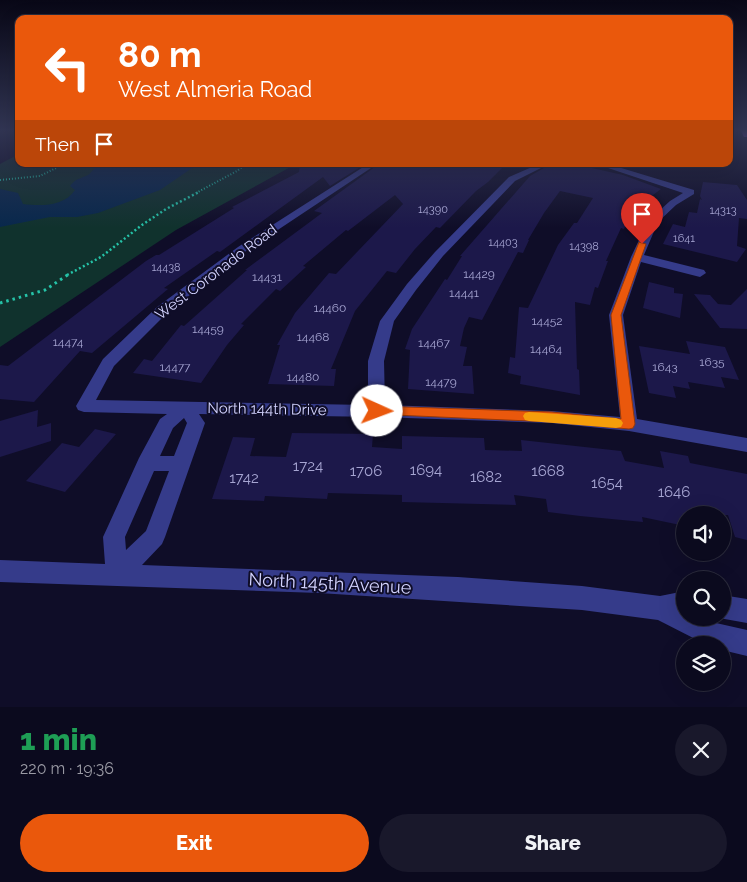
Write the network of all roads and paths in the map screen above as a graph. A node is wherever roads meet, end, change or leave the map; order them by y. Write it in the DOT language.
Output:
graph roads {
  1 [pos="59,167"];
  2 [pos="242,167"];
  3 [pos="368,167"];
  4 [pos="538,167"];
  5 [pos="610,167"];
  6 [pos="0,180"];
  7 [pos="636,257"];
  8 [pos="700,273"];
  9 [pos="0,303"];
  10 [pos="84,406"];
  11 [pos="185,407"];
  12 [pos="377,411"];
  13 [pos="629,424"];
  14 [pos="747,445"];
  15 [pos="146,463"];
  16 [pos="182,464"];
  17 [pos="0,571"];
  18 [pos="117,575"];
  19 [pos="676,605"];
  20 [pos="660,608"];
  21 [pos="731,608"];
  22 [pos="747,611"];
  23 [pos="747,643"];
  1 -- 6 [label="path"];
  2 -- 9 [label="path"];
  3 -- 10 [label="street, West Coronado Road"];
  4 -- 12 [label="street"];
  5 -- 7 [label="street"];
  7 -- 8 [label="street"];
  7 -- 13 [label="street"];
  10 -- 11 [label="street, North 144th Drive"];
  11 -- 12 [label="street, North 144th Drive"];
  11 -- 15 [label="street"];
  11 -- 16 [label="street"];
  12 -- 13 [label="street, North 144th Drive"];
  13 -- 14 [label="street, North 144th Drive"];
  15 -- 16 [label="street"];
  15 -- 18 [label="street"];
  16 -- 18 [label="street"];
  17 -- 18 [label="street, North 145th Avenue"];
  18 -- 20 [label="street, North 145th Avenue"];
  19 -- 20 [label="street, North 145th Avenue"];
  20 -- 23 [label="street, North 145th Avenue"];
  21 -- 22 [label="street"];
}
